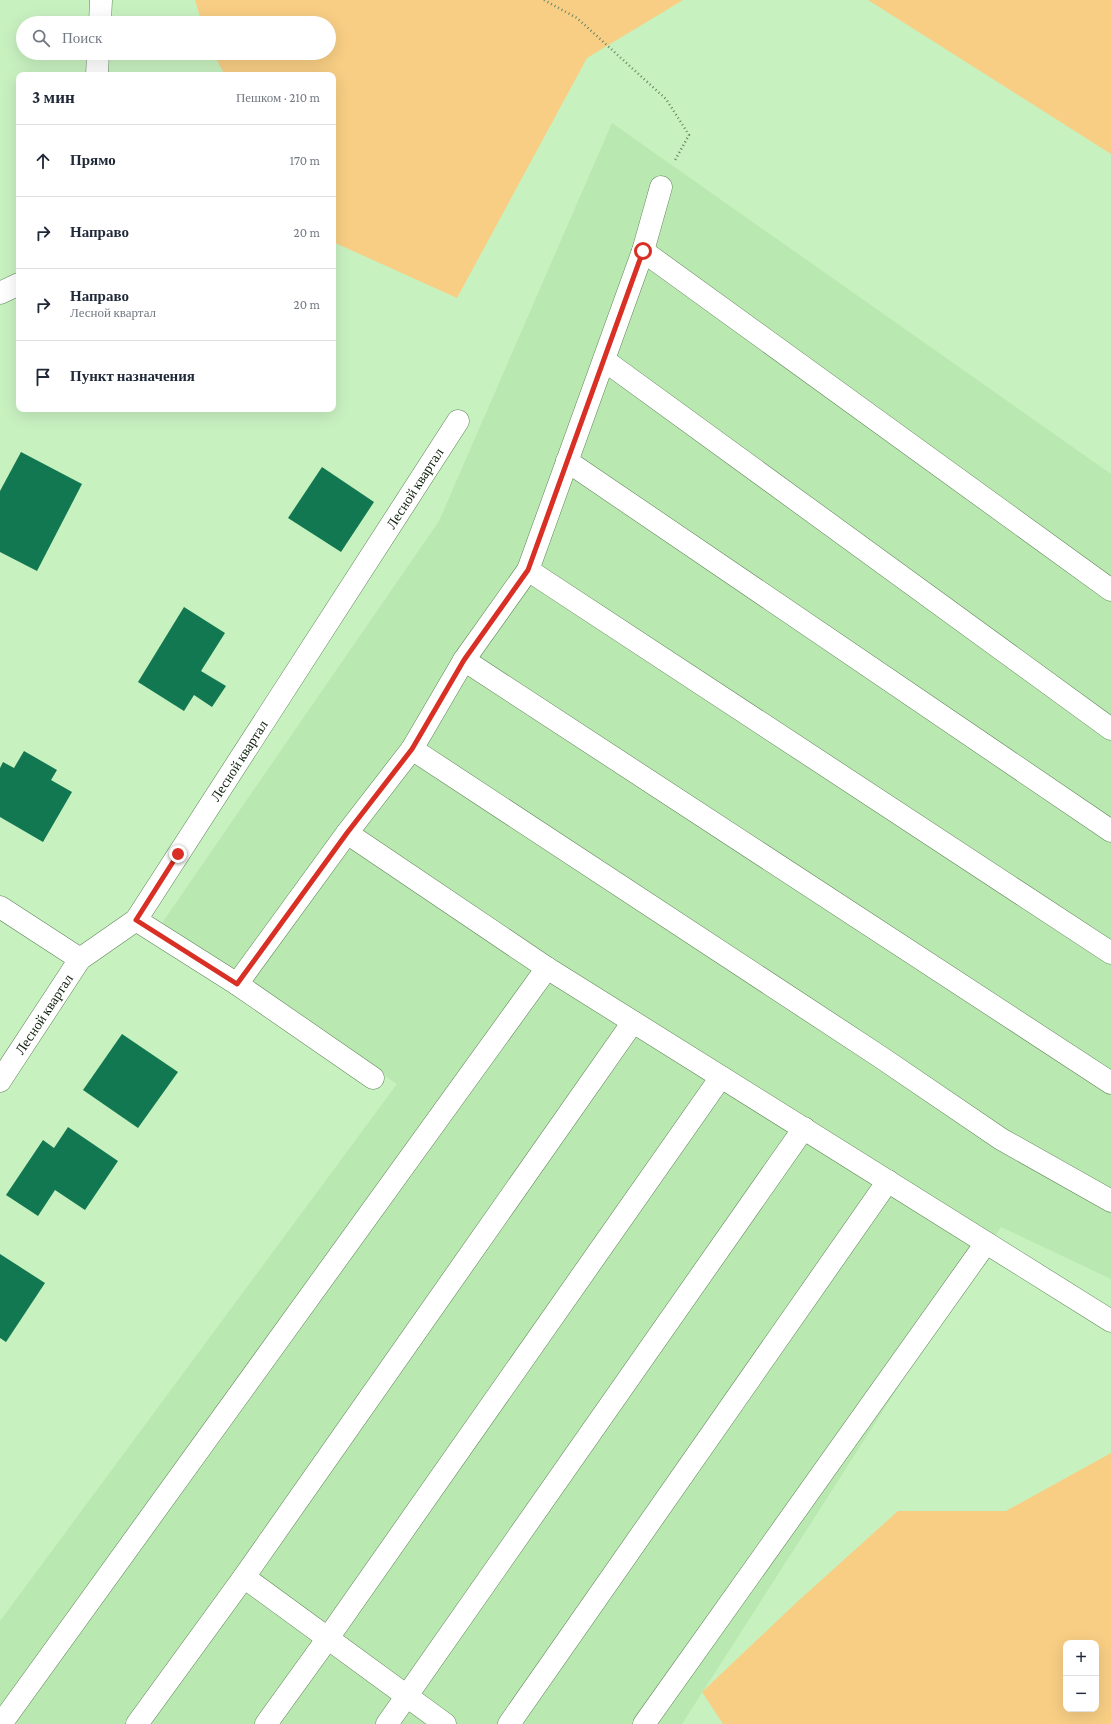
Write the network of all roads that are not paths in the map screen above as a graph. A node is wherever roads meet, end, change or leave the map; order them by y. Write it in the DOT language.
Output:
graph roads {
  1 [pos="101,0"];
  2 [pos="100,16"];
  3 [pos="98,60"];
  4 [pos="97,72"];
  5 [pos="662,187"];
  6 [pos="643,251"];
  7 [pos="16,285"];
  8 [pos="0,292"];
  9 [pos="604,360"];
  10 [pos="458,421"];
  11 [pos="567,461"];
  12 [pos="528,570"];
  13 [pos="1111,590"];
  14 [pos="464,660"];
  15 [pos="1111,729"];
  16 [pos="412,749"];
  17 [pos="1111,831"];
  18 [pos="347,833"];
  19 [pos="0,907"];
  20 [pos="136,920"];
  21 [pos="1111,953"];
  22 [pos="80,959"];
  23 [pos="547,968"];
  24 [pos="237,984"];
  25 [pos="633,1022"];
  26 [pos="721,1077"];
  27 [pos="373,1078"];
  28 [pos="0,1081"];
  29 [pos="1111,1083"];
  30 [pos="804,1128"];
  31 [pos="888,1181"];
  32 [pos="1111,1201"];
  33 [pos="986,1243"];
  34 [pos="1111,1321"];
  35 [pos="244,1577"];
  36 [pos="328,1638"];
  37 [pos="407,1696"];
  38 [pos="0,1724"];
  39 [pos="137,1724"];
  40 [pos="266,1724"];
  41 [pos="387,1724"];
  42 [pos="445,1724"];
  43 [pos="509,1724"];
  44 [pos="644,1724"];
  1 -- 2 [label="street"];
  3 -- 4 [label="street"];
  5 -- 6 [label="street"];
  6 -- 9 [label="street"];
  6 -- 13 [label="street"];
  7 -- 8 [label="street"];
  9 -- 11 [label="street"];
  9 -- 15 [label="street"];
  10 -- 20 [label="street, Лесной квартал"];
  11 -- 12 [label="street"];
  11 -- 17 [label="street"];
  12 -- 14 [label="street"];
  12 -- 21 [label="street"];
  14 -- 16 [label="street"];
  14 -- 29 [label="street"];
  16 -- 18 [label="street"];
  16 -- 32 [label="street"];
  18 -- 23 [label="street"];
  18 -- 24 [label="street"];
  19 -- 22 [label="street"];
  20 -- 22 [label="street, Лесной квартал"];
  20 -- 24 [label="street"];
  22 -- 28 [label="street, Лесной квартал"];
  23 -- 25 [label="street"];
  23 -- 38 [label="street"];
  24 -- 27 [label="street"];
  25 -- 26 [label="street"];
  25 -- 35 [label="street"];
  26 -- 30 [label="street"];
  26 -- 36 [label="street"];
  30 -- 31 [label="street"];
  30 -- 37 [label="street"];
  31 -- 33 [label="street"];
  31 -- 43 [label="street"];
  33 -- 34 [label="street"];
  33 -- 44 [label="street"];
  35 -- 36 [label="street"];
  35 -- 39 [label="street"];
  36 -- 37 [label="street"];
  36 -- 40 [label="street"];
  37 -- 41 [label="street"];
  37 -- 42 [label="street"];
}
